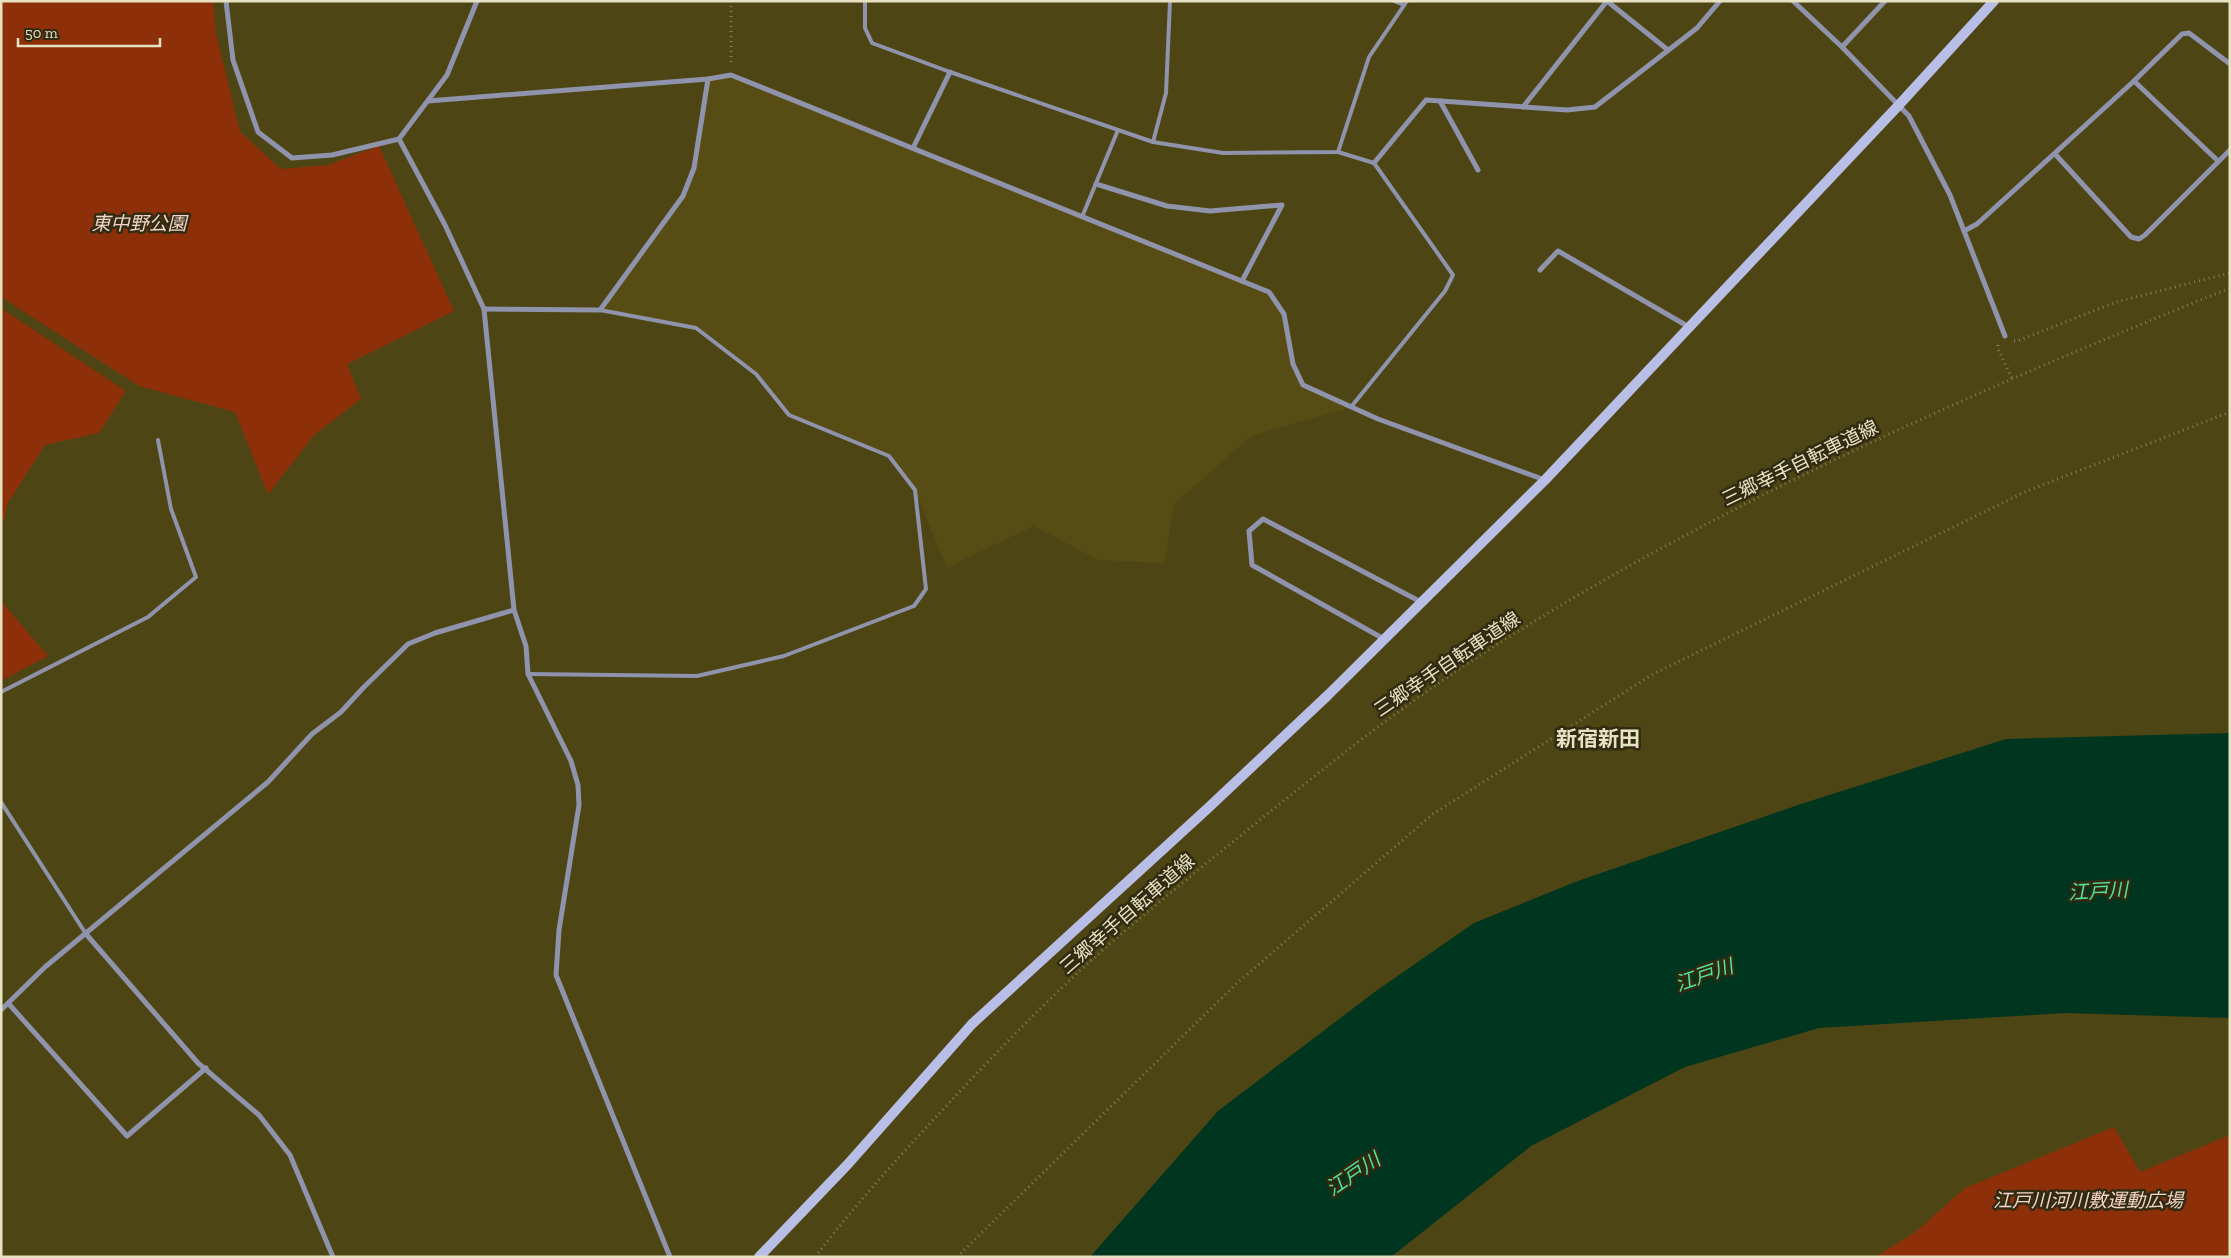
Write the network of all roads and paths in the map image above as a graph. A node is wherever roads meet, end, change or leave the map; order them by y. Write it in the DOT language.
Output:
graph roads {
  1 [pos="226,1"];
  2 [pos="477,1"];
  3 [pos="731,1"];
  4 [pos="865,1"];
  5 [pos="1170,1"];
  6 [pos="1394,1"];
  7 [pos="1720,1"];
  8 [pos="1793,1"];
  9 [pos="1885,1"];
  10 [pos="1994,1"];
  11 [pos="1406,3"];
  12 [pos="1842,47"];
  13 [pos="1668,50"];
  14 [pos="2230,64"];
  15 [pos="950,72"];
  16 [pos="731,74"];
  17 [pos="708,79"];
  18 [pos="2134,81"];
  19 [pos="428,100"];
  20 [pos="1440,101"];
  21 [pos="1523,106"];
  22 [pos="1898,106"];
  23 [pos="1118,130"];
  24 [pos="399,139"];
  25 [pos="1153,142"];
  26 [pos="912,148"];
  27 [pos="2229,151"];
  28 [pos="1338,152"];
  29 [pos="2055,154"];
  30 [pos="2218,161"];
  31 [pos="1374,163"];
  32 [pos="1478,170"];
  33 [pos="1096,184"];
  34 [pos="1082,217"];
  35 [pos="1964,231"];
  36 [pos="1540,270"];
  37 [pos="2230,273"];
  38 [pos="1242,281"];
  39 [pos="2230,288"];
  40 [pos="484,309"];
  41 [pos="600,310"];
  42 [pos="1689,327"];
  43 [pos="2006,339"];
  44 [pos="1998,350"];
  45 [pos="2012,378"];
  46 [pos="1351,407"];
  47 [pos="2230,412"];
  48 [pos="158,440"];
  49 [pos="1545,480"];
  50 [pos="1421,602"];
  51 [pos="514,610"];
  52 [pos="1384,640"];
  53 [pos="528,674"];
  54 [pos="1,692"];
  55 [pos="1,802"];
  56 [pos="86,934"];
  57 [pos="8,1003"];
  58 [pos="1,1010"];
  59 [pos="206,1068"];
  60 [pos="333,1257"];
  61 [pos="670,1257"];
  62 [pos="759,1257"];
  63 [pos="815,1257"];
  64 [pos="957,1257"];
  1 -- 24 [label="street"];
  2 -- 19 [label="street"];
  3 -- 16 [label="path"];
  4 -- 15 [label="lane"];
  5 -- 25 [label="lane"];
  6 -- 11 [label="lane"];
  7 -- 13 [label="street"];
  8 -- 12 [label="street"];
  9 -- 12 [label="street"];
  10 -- 22 [label="street"];
  11 -- 28 [label="lane"];
  12 -- 22 [label="street"];
  13 -- 21 [label="street"];
  13 -- 21 [label="street"];
  14 -- 18 [label="street"];
  15 -- 23 [label="lane"];
  15 -- 26 [label="street"];
  16 -- 17 [label="street"];
  16 -- 26 [label="street"];
  17 -- 19 [label="street"];
  17 -- 41 [label="street"];
  18 -- 29 [label="street"];
  18 -- 30 [label="street"];
  19 -- 24 [label="street"];
  20 -- 21 [label="street"];
  20 -- 31 [label="street"];
  20 -- 32 [label="street"];
  22 -- 35 [label="street"];
  22 -- 42 [label="street"];
  23 -- 25 [label="lane"];
  23 -- 33 [label="lane"];
  24 -- 40 [label="street"];
  25 -- 28 [label="lane"];
  26 -- 34 [label="street"];
  27 -- 30 [label="street"];
  28 -- 31 [label="lane"];
  29 -- 30 [label="street"];
  29 -- 35 [label="street"];
  31 -- 46 [label="lane"];
  33 -- 34 [label="lane"];
  33 -- 38 [label="street"];
  34 -- 38 [label="street"];
  35 -- 43 [label="street"];
  36 -- 42 [label="street"];
  37 -- 43 [label="path"];
  38 -- 46 [label="street"];
  39 -- 45 [label="path, 三郷幸手自転車道線"];
  40 -- 41 [label="street"];
  40 -- 51 [label="street"];
  41 -- 53 [label="lane"];
  42 -- 49 [label="street"];
  44 -- 45 [label="path"];
  45 -- 63 [label="path, 三郷幸手自転車道線"];
  46 -- 49 [label="street"];
  47 -- 64 [label="path"];
  48 -- 54 [label="lane"];
  49 -- 50 [label="street"];
  50 -- 52 [label="street"];
  50 -- 52 [label="street"];
  51 -- 53 [label="street"];
  51 -- 56 [label="street"];
  52 -- 62 [label="street"];
  53 -- 61 [label="street"];
  55 -- 56 [label="lane"];
  56 -- 57 [label="street"];
  56 -- 59 [label="street"];
  57 -- 58 [label="street"];
  57 -- 59 [label="street"];
  59 -- 60 [label="street"];
}
